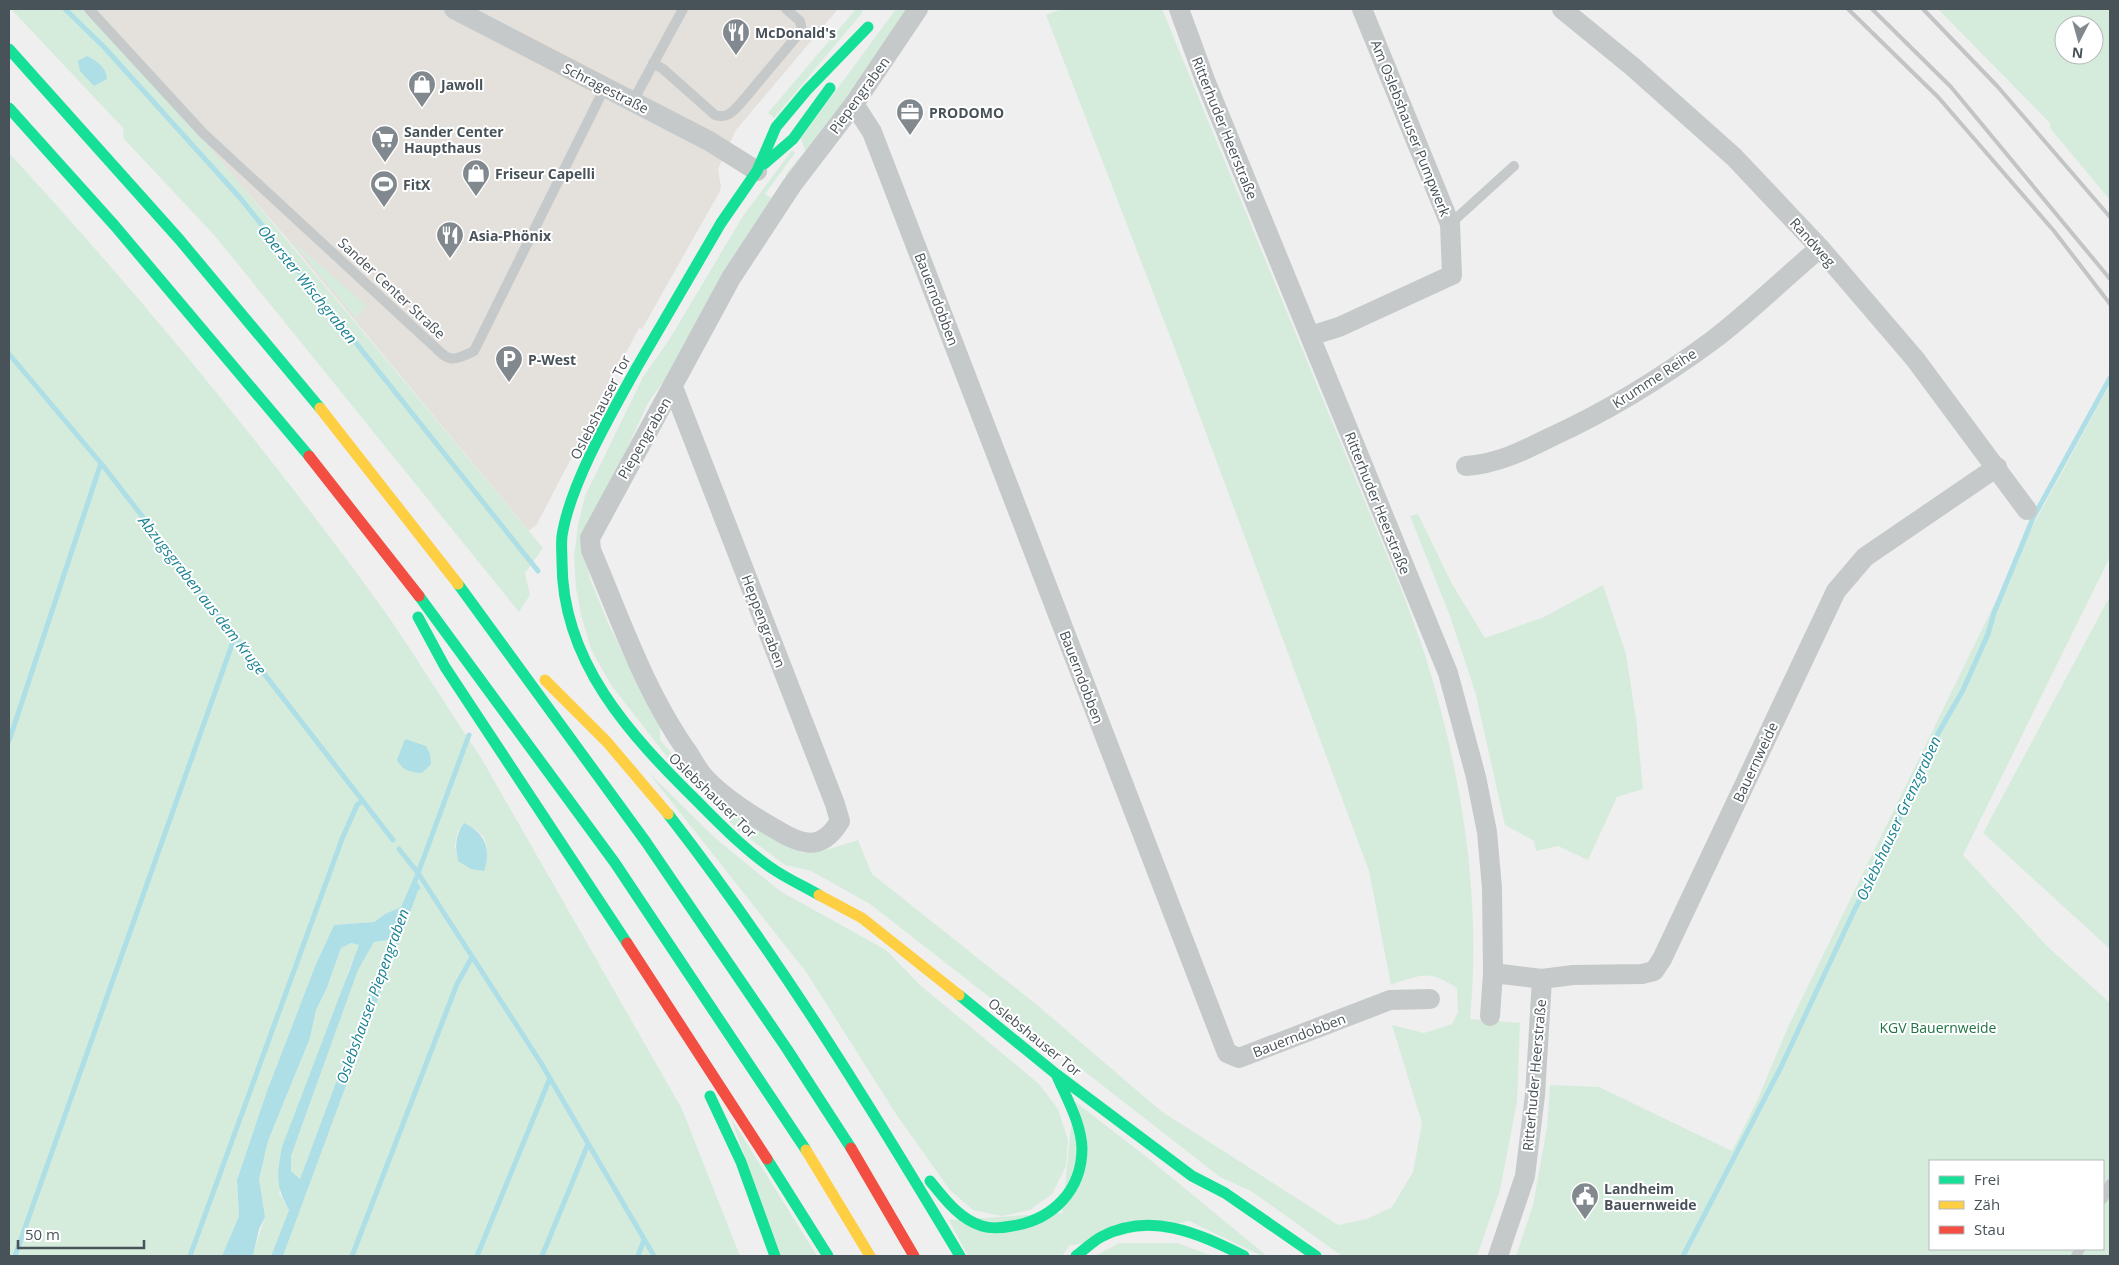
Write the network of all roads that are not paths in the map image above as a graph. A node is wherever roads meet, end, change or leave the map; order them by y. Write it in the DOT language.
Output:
graph roads {
  1 [pos="89,9"];
  2 [pos="454,9"];
  3 [pos="683,9"];
  4 [pos="786,9"];
  5 [pos="918,9"];
  6 [pos="1179,9"];
  7 [pos="1362,9"];
  8 [pos="1562,9"];
  9 [pos="877,15"];
  10 [pos="868,27"];
  11 [pos="9,49"];
  12 [pos="653,63"];
  13 [pos="605,87"];
  14 [pos="633,101"];
  15 [pos="854,104"];
  16 [pos="9,108"];
  17 [pos="1514,166"];
  18 [pos="757,171"];
  19 [pos="1450,224"];
  20 [pos="1820,248"];
  21 [pos="1310,336"];
  22 [pos="673,387"];
  23 [pos="1466,466"];
  24 [pos="1996,467"];
  25 [pos="2027,510"];
  26 [pos="389,557"];
  27 [pos="493,631"];
  28 [pos="812,842"];
  29 [pos="1493,973"];
  30 [pos="1542,979"];
  31 [pos="1430,999"];
  32 [pos="667,1004"];
  33 [pos="1490,1016"];
  34 [pos="1056,1074"];
  35 [pos="904,1163"];
  36 [pos="1192,1176"];
  37 [pos="2110,1184"];
  38 [pos="2104,1197"];
  39 [pos="1214,1202"];
  40 [pos="775,1256"];
  41 [pos="828,1256"];
  42 [pos="870,1256"];
  43 [pos="914,1256"];
  44 [pos="960,1256"];
  45 [pos="1076,1256"];
  46 [pos="1244,1256"];
  47 [pos="1316,1256"];
  48 [pos="1498,1256"];
  1 -- 13 [label="lane, Sander Center Straße"];
  2 -- 13 [label="street, Schragestraße"];
  3 -- 12 [label="lane"];
  4 -- 12 [label="lane"];
  5 -- 15 [label="street, Piepengraben"];
  6 -- 21 [label="street, Ritterhuder Heerstraße"];
  7 -- 19 [label="street, Am Oslebshauser Pumpwerk"];
  8 -- 20 [label="street, Randweg"];
  9 -- 10 [label="main road, Oslebshauser Tor"];
  10 -- 18 [label="main road, Oslebshauser Tor"];
  10 -- 18 [label="main road, Oslebshauser Tor"];
  11 -- 27 [label="main road"];
  12 -- 14 [label="lane"];
  13 -- 14 [label="street, Schragestraße"];
  14 -- 18 [label="street, Schragestraße"];
  15 -- 22 [label="street, Piepengraben"];
  15 -- 31 [label="street, Bauerndobben"];
  16 -- 26 [label="main road"];
  17 -- 19 [label="lane"];
  18 -- 34 [label="main road, Oslebshauser Tor"];
  19 -- 21 [label="street, Am Oslebshauser Pumpwerk"];
  20 -- 23 [label="street, Krumme Reihe"];
  20 -- 24 [label="street, Randweg"];
  21 -- 29 [label="street, Ritterhuder Heerstraße"];
  22 -- 28 [label="street, Heppengraben"];
  22 -- 28 [label="street, Piepengraben"];
  24 -- 25 [label="street, Randweg"];
  24 -- 30 [label="street, Bauernweide"];
  26 -- 32 [label="main road"];
  26 -- 42 [label="main road"];
  27 -- 35 [label="main road"];
  27 -- 43 [label="main road"];
  29 -- 30 [label="street, Bauernweide"];
  29 -- 33 [label="street, Ritterhuder Heerstraße"];
  30 -- 48 [label="street, Ritterhuder Heerstraße"];
  32 -- 40 [label="main road"];
  32 -- 41 [label="main road"];
  34 -- 35 [label="main road"];
  34 -- 36 [label="main road, Oslebshauser Tor"];
  35 -- 44 [label="main road"];
  36 -- 39 [label="main road"];
  36 -- 47 [label="main road, Oslebshauser Tor"];
  37 -- 38 [label="lane"];
  45 -- 46 [label="main road"];
}
